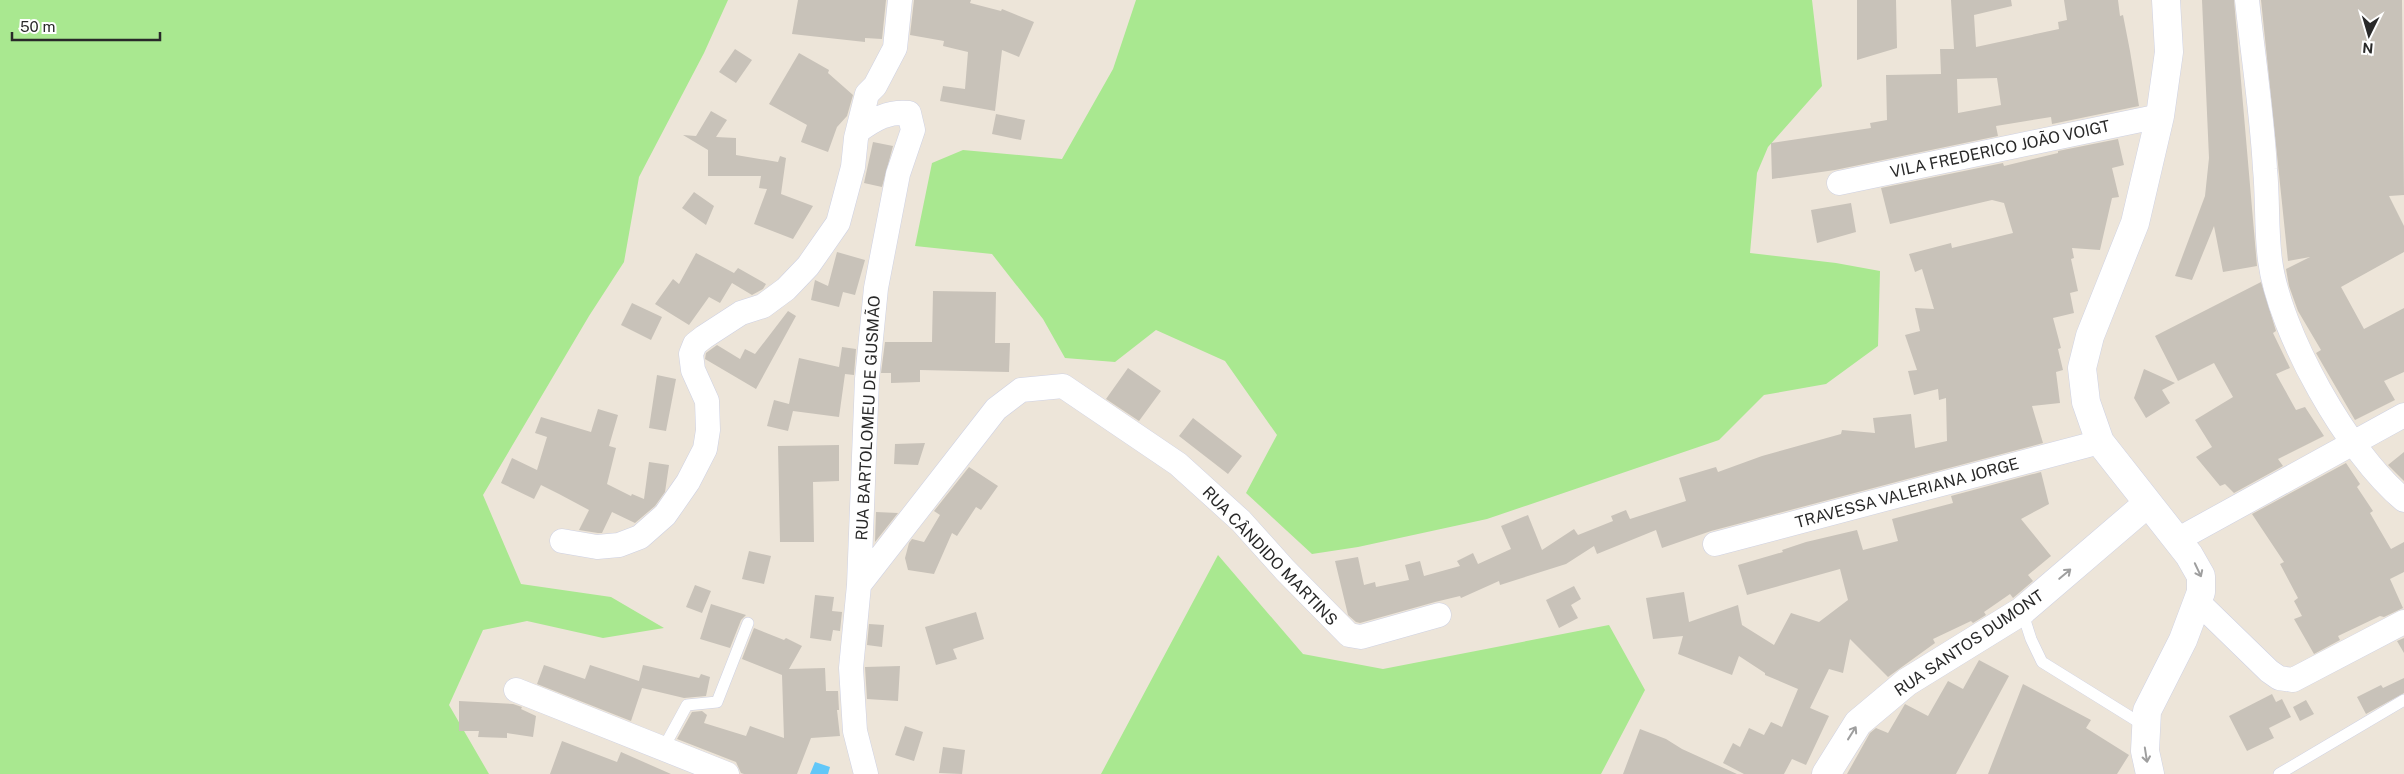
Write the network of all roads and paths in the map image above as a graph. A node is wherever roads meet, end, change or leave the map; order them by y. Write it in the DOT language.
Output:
graph roads {
  1 [pos="900,0"];
  2 [pos="2166,0"];
  3 [pos="2247,0"];
  4 [pos="2160,116"];
  5 [pos="858,131"];
  6 [pos="1840,183"];
  7 [pos="2404,415"];
  8 [pos="2100,442"];
  9 [pos="2354,443"];
  10 [pos="2404,500"];
  11 [pos="2148,503"];
  12 [pos="2177,540"];
  13 [pos="562,541"];
  14 [pos="1715,544"];
  15 [pos="859,585"];
  16 [pos="2198,602"];
  17 [pos="2022,611"];
  18 [pos="1439,615"];
  19 [pos="2404,622"];
  20 [pos="748,623"];
  21 [pos="516,690"];
  22 [pos="2404,700"];
  23 [pos="2145,726"];
  24 [pos="663,749"];
  25 [pos="727,774"];
  26 [pos="866,774"];
  27 [pos="1826,774"];
  28 [pos="2150,774"];
  29 [pos="2279,774"];
  1 -- 5 [label="street"];
  2 -- 4 [label="main road"];
  3 -- 9 [label="street"];
  4 -- 6 [label="street, VILA FREDERICO JOÃO VOIGT"];
  4 -- 8 [label="main road"];
  5 -- 13 [label="street"];
  5 -- 15 [label="street, RUA BARTOLOMEU DE GUSMÃO"];
  7 -- 9 [label="street"];
  8 -- 11 [label="main road"];
  8 -- 14 [label="street, TRAVESSA VALERIANA JORGE"];
  9 -- 10 [label="street"];
  9 -- 12 [label="street"];
  11 -- 12 [label="main road"];
  17 -- 11 [label="main road, RUA SANTOS DUMONT, one-way"];
  12 -- 16 [label="main road, one-way"];
  15 -- 18 [label="street, RUA CÂNDIDO MARTINS"];
  15 -- 26 [label="street, RUA BARTOLOMEU DE GUSMÃO"];
  16 -- 19 [label="street"];
  16 -- 23 [label="main road"];
  17 -- 23 [label="lane"];
  27 -- 17 [label="main road, RUA SANTOS DUMONT, one-way"];
  20 -- 24 [label="lane"];
  21 -- 24 [label="street"];
  22 -- 29 [label="lane"];
  23 -- 28 [label="main road, one-way"];
  24 -- 25 [label="street"];
}
